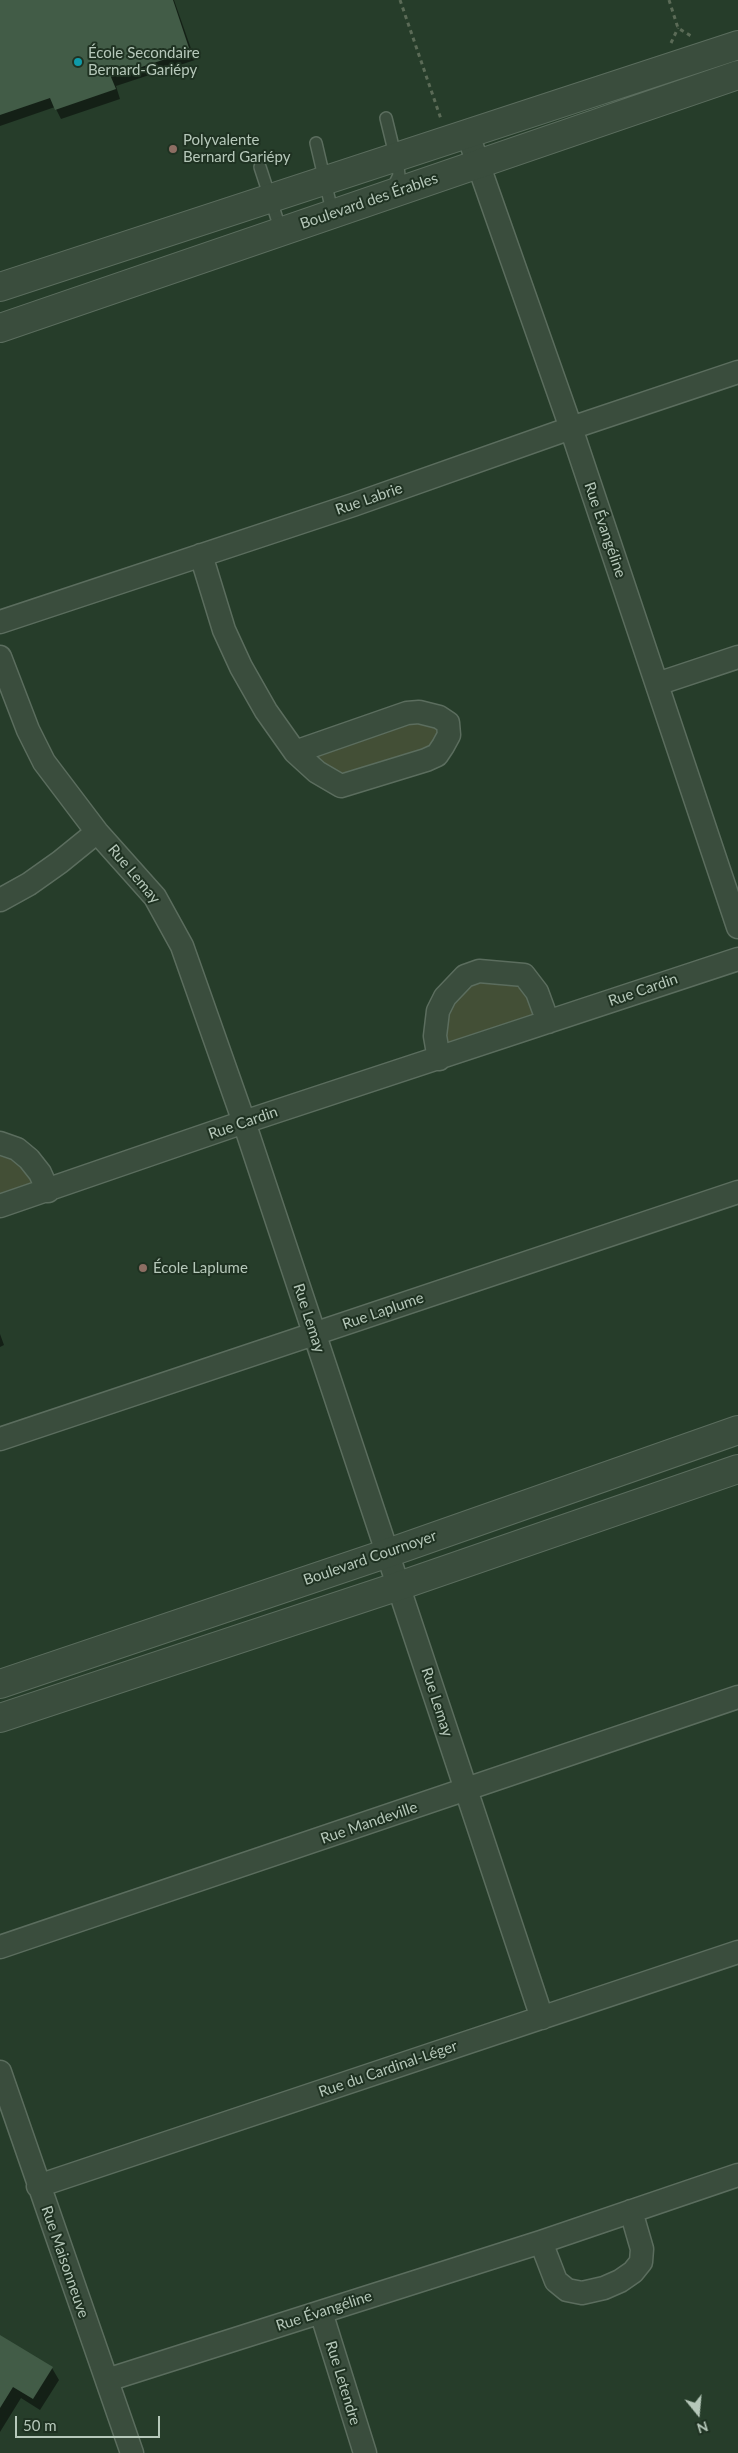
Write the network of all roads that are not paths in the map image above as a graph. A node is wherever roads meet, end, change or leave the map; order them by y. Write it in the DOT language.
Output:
graph roads {
  1 [pos="738,45"];
  2 [pos="738,75"];
  3 [pos="386,118"];
  4 [pos="456,131"];
  5 [pos="316,143"];
  6 [pos="396,159"];
  7 [pos="478,164"];
  8 [pos="260,167"];
  9 [pos="324,183"];
  10 [pos="389,196"];
  11 [pos="270,200"];
  12 [pos="333,215"];
  13 [pos="281,231"];
  14 [pos="60,266"];
  15 [pos="0,275"];
  16 [pos="0,287"];
  17 [pos="0,328"];
  18 [pos="738,372"];
  19 [pos="571,428"];
  20 [pos="201,555"];
  21 [pos="0,622"];
  22 [pos="738,656"];
  23 [pos="0,657"];
  24 [pos="657,684"];
  25 [pos="295,752"];
  26 [pos="98,832"];
  27 [pos="0,900"];
  28 [pos="738,927"];
  29 [pos="738,958"];
  30 [pos="548,1022"];
  31 [pos="439,1059"];
  32 [pos="244,1122"];
  33 [pos="0,1143"];
  34 [pos="48,1190"];
  35 [pos="738,1192"];
  36 [pos="0,1206"];
  37 [pos="315,1335"];
  38 [pos="738,1430"];
  39 [pos="0,1439"];
  40 [pos="738,1469"];
  41 [pos="388,1553"];
  42 [pos="399,1586"];
  43 [pos="0,1684"];
  44 [pos="738,1697"];
  45 [pos="0,1718"];
  46 [pos="467,1791"];
  47 [pos="0,1947"];
  48 [pos="738,1952"];
  49 [pos="542,2018"];
  50 [pos="0,2072"];
  51 [pos="738,2175"];
  52 [pos="38,2186"];
  53 [pos="631,2211"];
  54 [pos="541,2242"];
  55 [pos="320,2312"];
  56 [pos="107,2380"];
  57 [pos="132,2453"];
  58 [pos="365,2453"];
  1 -- 4 [label="street, Boulevard des Érables"];
  2 -- 7 [label="street, Boulevard des Érables"];
  3 -- 6 [label="lane"];
  4 -- 6 [label="street, Boulevard des Érables"];
  4 -- 7 [label="street, Rue Évangéline"];
  5 -- 9 [label="lane"];
  6 -- 9 [label="street, Boulevard des Érables"];
  6 -- 10 [label="lane"];
  7 -- 10 [label="street, Boulevard des Érables"];
  7 -- 19 [label="street, Rue Évangéline"];
  8 -- 11 [label="lane"];
  9 -- 11 [label="street, Boulevard des Érables"];
  9 -- 12 [label="lane"];
  10 -- 12 [label="street, Boulevard des Érables"];
  11 -- 13 [label="lane"];
  11 -- 14 [label="street, Boulevard des Érables"];
  12 -- 13 [label="street, Boulevard des Érables"];
  13 -- 17 [label="street, Boulevard des Érables"];
  14 -- 15 [label="street"];
  14 -- 16 [label="street, Boulevard des Érables"];
  18 -- 19 [label="street, Rue Labrie"];
  19 -- 20 [label="street, Rue Labrie"];
  19 -- 24 [label="street, Rue Évangéline"];
  20 -- 21 [label="street, Rue Labrie"];
  20 -- 25 [label="street"];
  22 -- 24 [label="street"];
  23 -- 26 [label="street, Rue Lemay"];
  24 -- 28 [label="street, Rue Évangéline"];
  25 -- 25 [label="street"];
  26 -- 27 [label="street"];
  26 -- 32 [label="street, Rue Lemay"];
  29 -- 30 [label="street, Rue Cardin"];
  30 -- 31 [label="street, Rue Cardin"];
  30 -- 31 [label="street"];
  31 -- 32 [label="street, Rue Cardin"];
  32 -- 34 [label="street, Rue Cardin"];
  32 -- 37 [label="street, Rue Lemay"];
  33 -- 34 [label="street"];
  34 -- 36 [label="street, Rue Cardin"];
  35 -- 37 [label="street, Rue Laplume"];
  37 -- 39 [label="street, Rue Laplume"];
  37 -- 41 [label="street, Rue Lemay"];
  38 -- 41 [label="street, Boulevard Cournoyer"];
  40 -- 42 [label="street"];
  41 -- 42 [label="street, Rue Lemay"];
  41 -- 43 [label="street, Boulevard Cournoyer"];
  42 -- 45 [label="street"];
  42 -- 46 [label="street, Rue Lemay"];
  44 -- 46 [label="street, Rue Mandeville"];
  46 -- 47 [label="street, Rue Mandeville"];
  46 -- 49 [label="street, Rue Lemay"];
  48 -- 49 [label="street, Rue du Cardinal-Léger"];
  49 -- 52 [label="street, Rue du Cardinal-Léger"];
  50 -- 52 [label="street, Rue Maisonneuve"];
  51 -- 53 [label="street, Rue Évangéline"];
  52 -- 56 [label="street, Rue Maisonneuve"];
  53 -- 54 [label="street, Rue Évangéline"];
  53 -- 54 [label="street"];
  54 -- 55 [label="street, Rue Évangéline"];
  55 -- 56 [label="street, Rue Évangéline"];
  55 -- 58 [label="street, Rue Letendre"];
  56 -- 57 [label="street, Rue Maisonneuve"];
}
